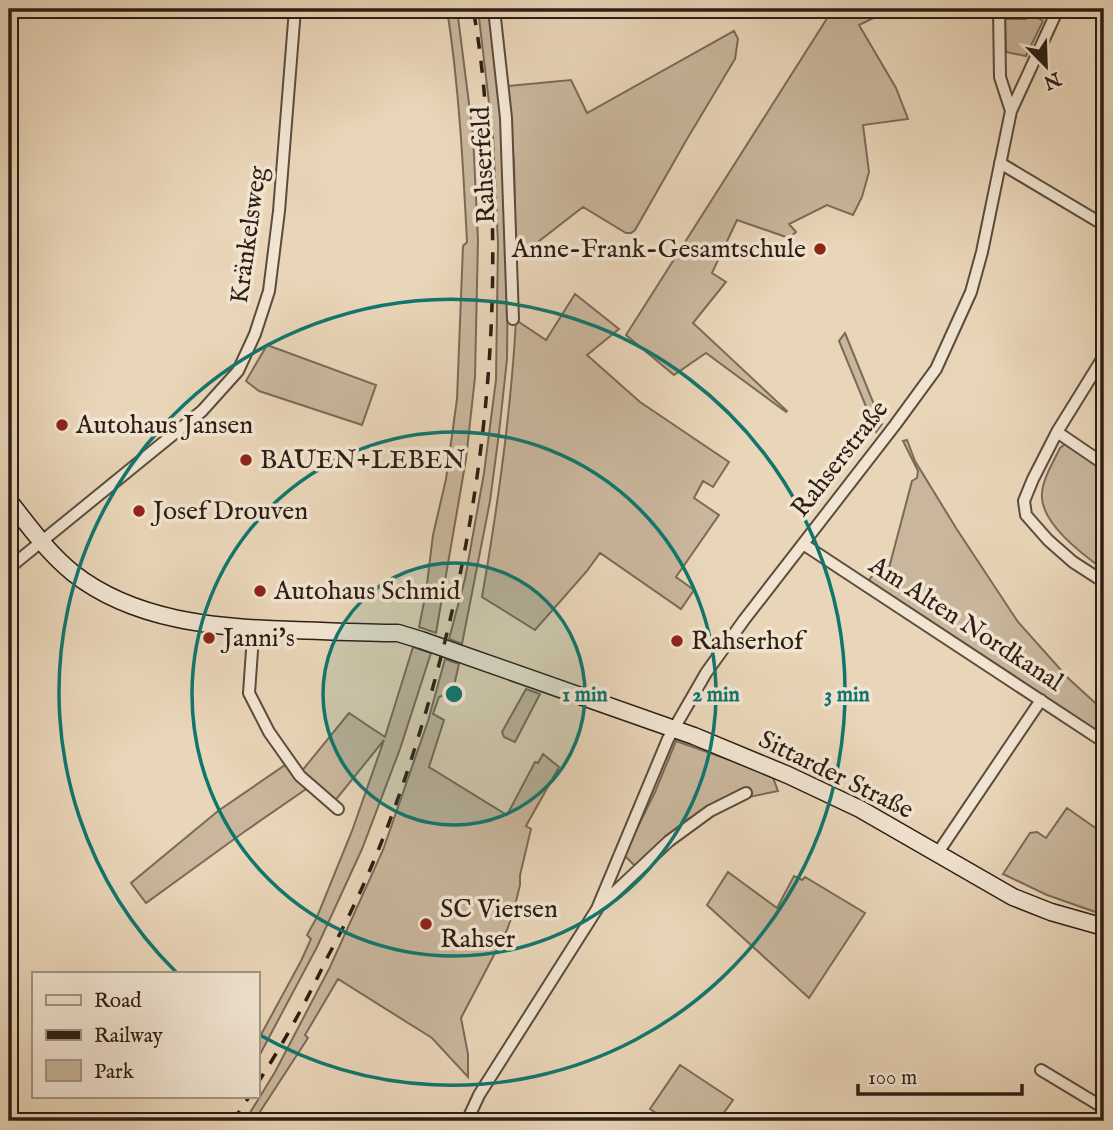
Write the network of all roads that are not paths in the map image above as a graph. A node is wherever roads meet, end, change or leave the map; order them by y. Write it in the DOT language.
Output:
graph roads {
  1 [pos="295,9"];
  2 [pos="494,9"];
  3 [pos="999,9"];
  4 [pos="1058,9"];
  5 [pos="1011,111"];
  6 [pos="1000,163"];
  7 [pos="1104,225"];
  8 [pos="513,319"];
  9 [pos="1104,356"];
  10 [pos="1057,432"];
  11 [pos="1104,464"];
  12 [pos="9,501"];
  13 [pos="42,541"];
  14 [pos="803,544"];
  15 [pos="9,568"];
  16 [pos="1104,582"];
  17 [pos="252,629"];
  18 [pos="1041,700"];
  19 [pos="673,730"];
  20 [pos="1104,742"];
  21 [pos="746,793"];
  22 [pos="338,809"];
  23 [pos="937,854"];
  24 [pos="597,909"];
  25 [pos="1104,927"];
  26 [pos="1041,1070"];
  27 [pos="1104,1108"];
  28 [pos="467,1121"];
  1 -- 13 [label="street, Kränkelsweg"];
  2 -- 8 [label="street, Rahserfeld"];
  3 -- 5 [label="street"];
  4 -- 5 [label="street, Rahserstraße"];
  5 -- 6 [label="street, Rahserstraße"];
  6 -- 7 [label="street"];
  6 -- 14 [label="street, Rahserstraße"];
  9 -- 10 [label="street"];
  10 -- 11 [label="street"];
  10 -- 16 [label="street"];
  12 -- 13 [label="street, Sittarder Straße"];
  13 -- 15 [label="street, Kränkelsweg"];
  13 -- 17 [label="street, Sittarder Straße"];
  14 -- 18 [label="street, Am Alten Nordkanal"];
  14 -- 19 [label="street, Rahserstraße"];
  17 -- 19 [label="street, Sittarder Straße"];
  17 -- 22 [label="street"];
  18 -- 20 [label="street, Am Alten Nordkanal"];
  18 -- 23 [label="street"];
  19 -- 23 [label="street, Sittarder Straße"];
  19 -- 24 [label="street, Rahserstraße"];
  21 -- 24 [label="street, Rahserstraße"];
  23 -- 25 [label="street, Sittarder Straße"];
  24 -- 28 [label="street, Rahserstraße"];
  26 -- 27 [label="street"];
}
